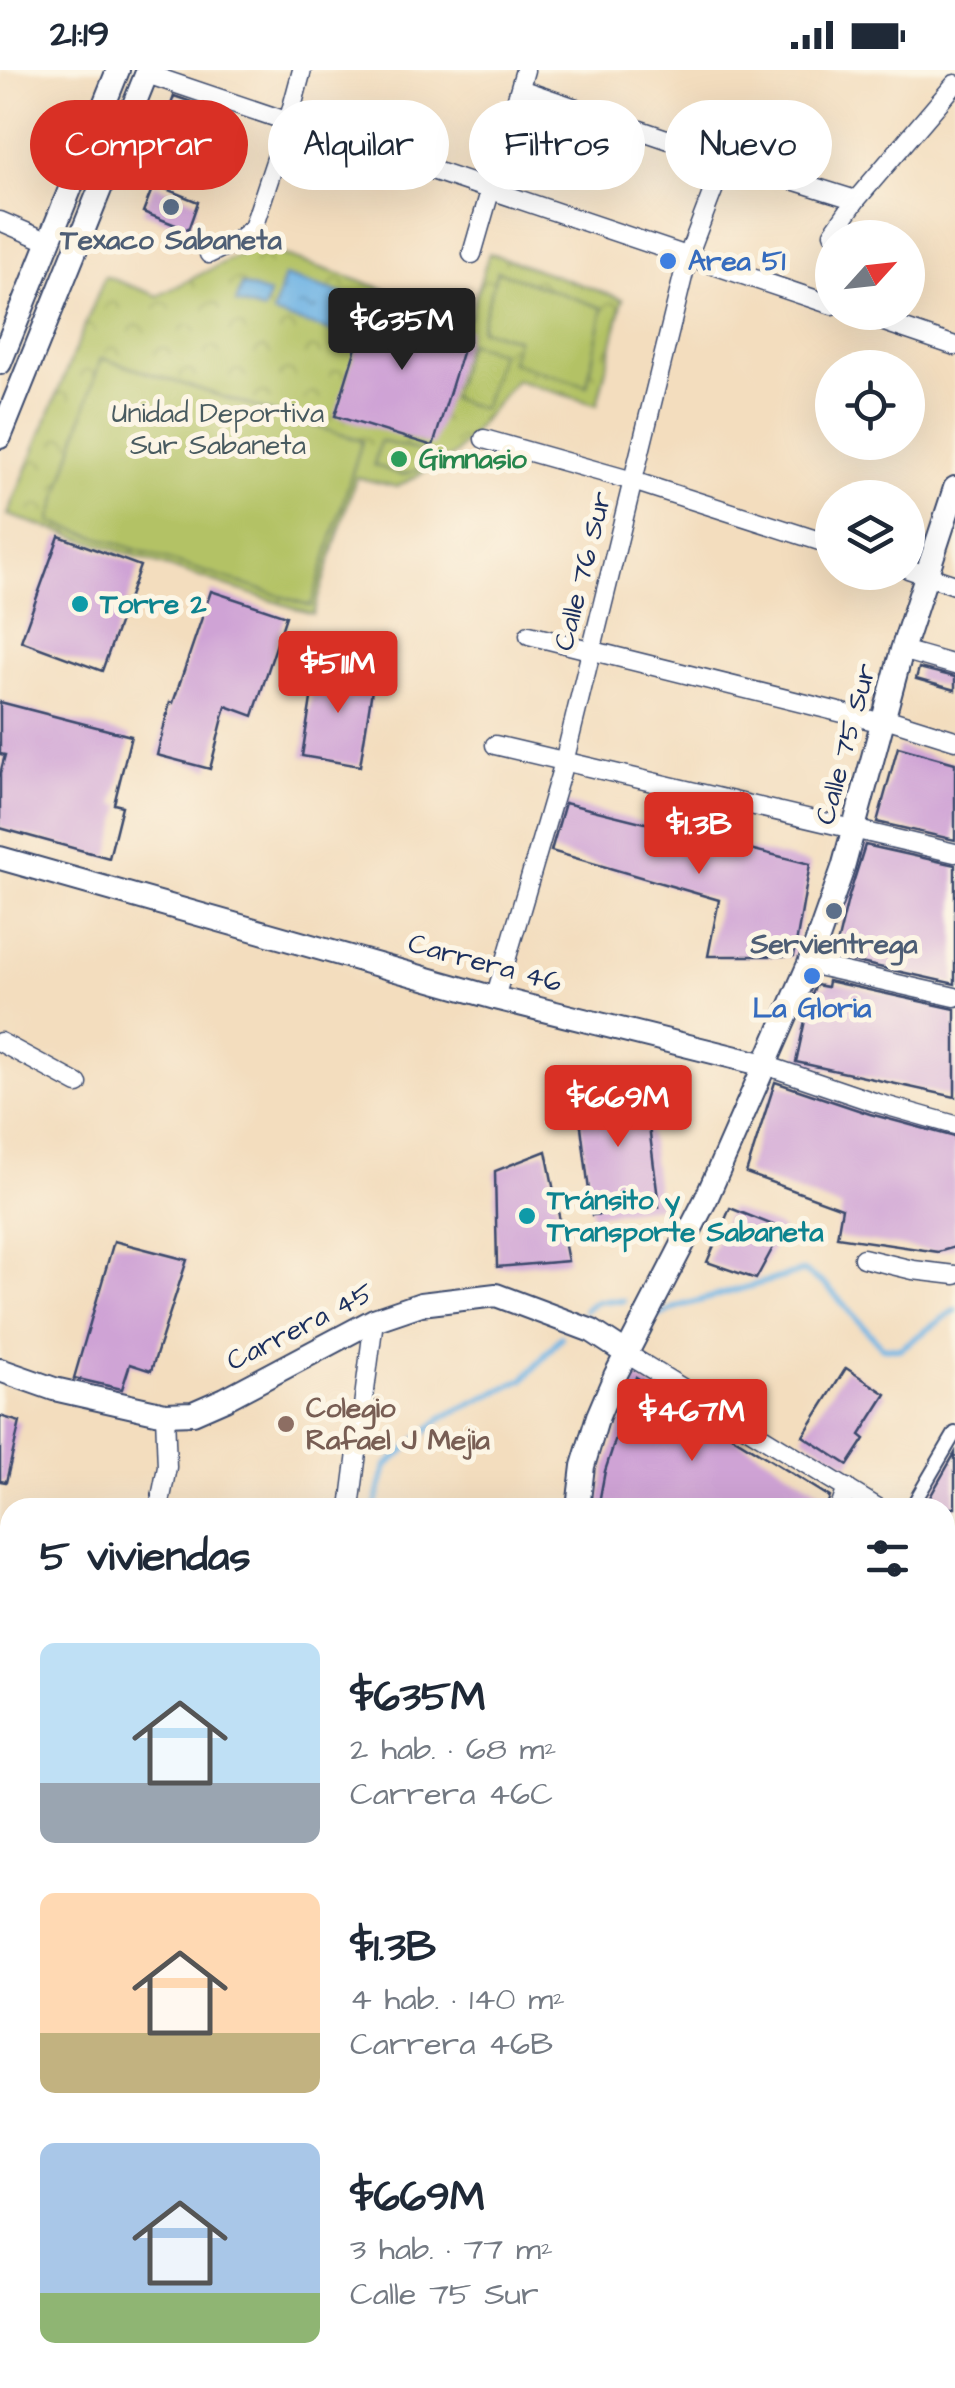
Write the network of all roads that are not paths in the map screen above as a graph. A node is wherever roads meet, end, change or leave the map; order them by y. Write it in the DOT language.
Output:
graph roads {
  1 [pos="118,70"];
  2 [pos="302,70"];
  3 [pos="525,70"];
  4 [pos="148,72"];
  5 [pos="955,84"];
  6 [pos="520,90"];
  7 [pos="294,100"];
  8 [pos="517,100"];
  9 [pos="268,115"];
  10 [pos="665,139"];
  11 [pos="268,184"];
  12 [pos="492,190"];
  13 [pos="713,190"];
  14 [pos="824,190"];
  15 [pos="856,200"];
  16 [pos="841,220"];
  17 [pos="0,221"];
  18 [pos="49,242"];
  19 [pos="210,254"];
  20 [pos="472,254"];
  21 [pos="688,256"];
  22 [pos="815,299"];
  23 [pos="908,330"];
  24 [pos="955,346"];
  25 [pos="0,363"];
  26 [pos="0,437"];
  27 [pos="484,439"];
  28 [pos="633,481"];
  29 [pos="955,488"];
  30 [pos="815,540"];
  31 [pos="925,554"];
  32 [pos="925,575"];
  33 [pos="955,585"];
  34 [pos="914,590"];
  35 [pos="529,635"];
  36 [pos="592,650"];
  37 [pos="902,650"];
  38 [pos="955,665"];
  39 [pos="884,721"];
  40 [pos="955,740"];
  41 [pos="494,745"];
  42 [pos="564,762"];
  43 [pos="854,830"];
  44 [pos="955,853"];
  45 [pos="0,858"];
  46 [pos="809,964"];
  47 [pos="495,998"];
  48 [pos="955,998"];
  49 [pos="0,1042"];
  50 [pos="765,1066"];
  51 [pos="78,1084"];
  52 [pos="955,1125"];
  53 [pos="863,1258"];
  54 [pos="955,1275"];
  55 [pos="374,1320"];
  56 [pos="627,1354"];
  57 [pos="0,1370"];
  58 [pos="165,1414"];
  59 [pos="955,1433"];
  60 [pos="847,1488"];
  61 [pos="161,1498"];
  62 [pos="351,1498"];
  63 [pos="579,1498"];
  64 [pos="844,1498"];
  65 [pos="862,1498"];
  66 [pos="917,1498"];
  1 -- 18 [label="street"];
  2 -- 7 [label="street"];
  3 -- 6 [label="street"];
  4 -- 9 [label="street"];
  4 -- 26 [label="street"];
  5 -- 15 [label="street"];
  6 -- 8 [label="street"];
  6 -- 10 [label="street"];
  11 -- 19 [label="street"];
  12 -- 20 [label="street"];
  12 -- 21 [label="street"];
  13 -- 21 [label="street, Calle 76 Sur"];
  14 -- 15 [label="street"];
  15 -- 16 [label="street"];
  17 -- 18 [label="street"];
  18 -- 25 [label="street"];
  21 -- 22 [label="street"];
  21 -- 28 [label="street, Calle 76 Sur"];
  23 -- 24 [label="street"];
  27 -- 28 [label="street"];
  28 -- 30 [label="street"];
  28 -- 36 [label="street, Calle 76 Sur"];
  29 -- 31 [label="street, Calle 75 Sur"];
  32 -- 33 [label="street"];
  34 -- 37 [label="street, Calle 75 Sur"];
  35 -- 36 [label="street"];
  36 -- 39 [label="street"];
  36 -- 42 [label="street, Calle 76 Sur"];
  37 -- 38 [label="street"];
  37 -- 39 [label="street, Calle 75 Sur"];
  39 -- 40 [label="street"];
  39 -- 43 [label="street, Calle 75 Sur"];
  41 -- 42 [label="street"];
  42 -- 43 [label="street"];
  42 -- 47 [label="street, Calle 76 Sur"];
  43 -- 44 [label="street"];
  43 -- 46 [label="street, Calle 75 Sur"];
  45 -- 47 [label="street, Carrera 46"];
  46 -- 48 [label="street"];
  46 -- 50 [label="street, Calle 75 Sur"];
  47 -- 50 [label="street, Carrera 46"];
  49 -- 51 [label="street"];
  50 -- 52 [label="street, Carrera 46"];
  50 -- 56 [label="street, Calle 75 Sur"];
  53 -- 54 [label="street"];
  55 -- 56 [label="street, Carrera 45"];
  55 -- 58 [label="street, Carrera 45"];
  55 -- 62 [label="street"];
  56 -- 60 [label="street, Carrera 45"];
  56 -- 63 [label="street, Calle 75 Sur"];
  57 -- 58 [label="street, Carrera 45"];
  58 -- 61 [label="street"];
  59 -- 66 [label="street"];
  60 -- 64 [label="street"];
  60 -- 65 [label="street, Carrera 45"];
}
